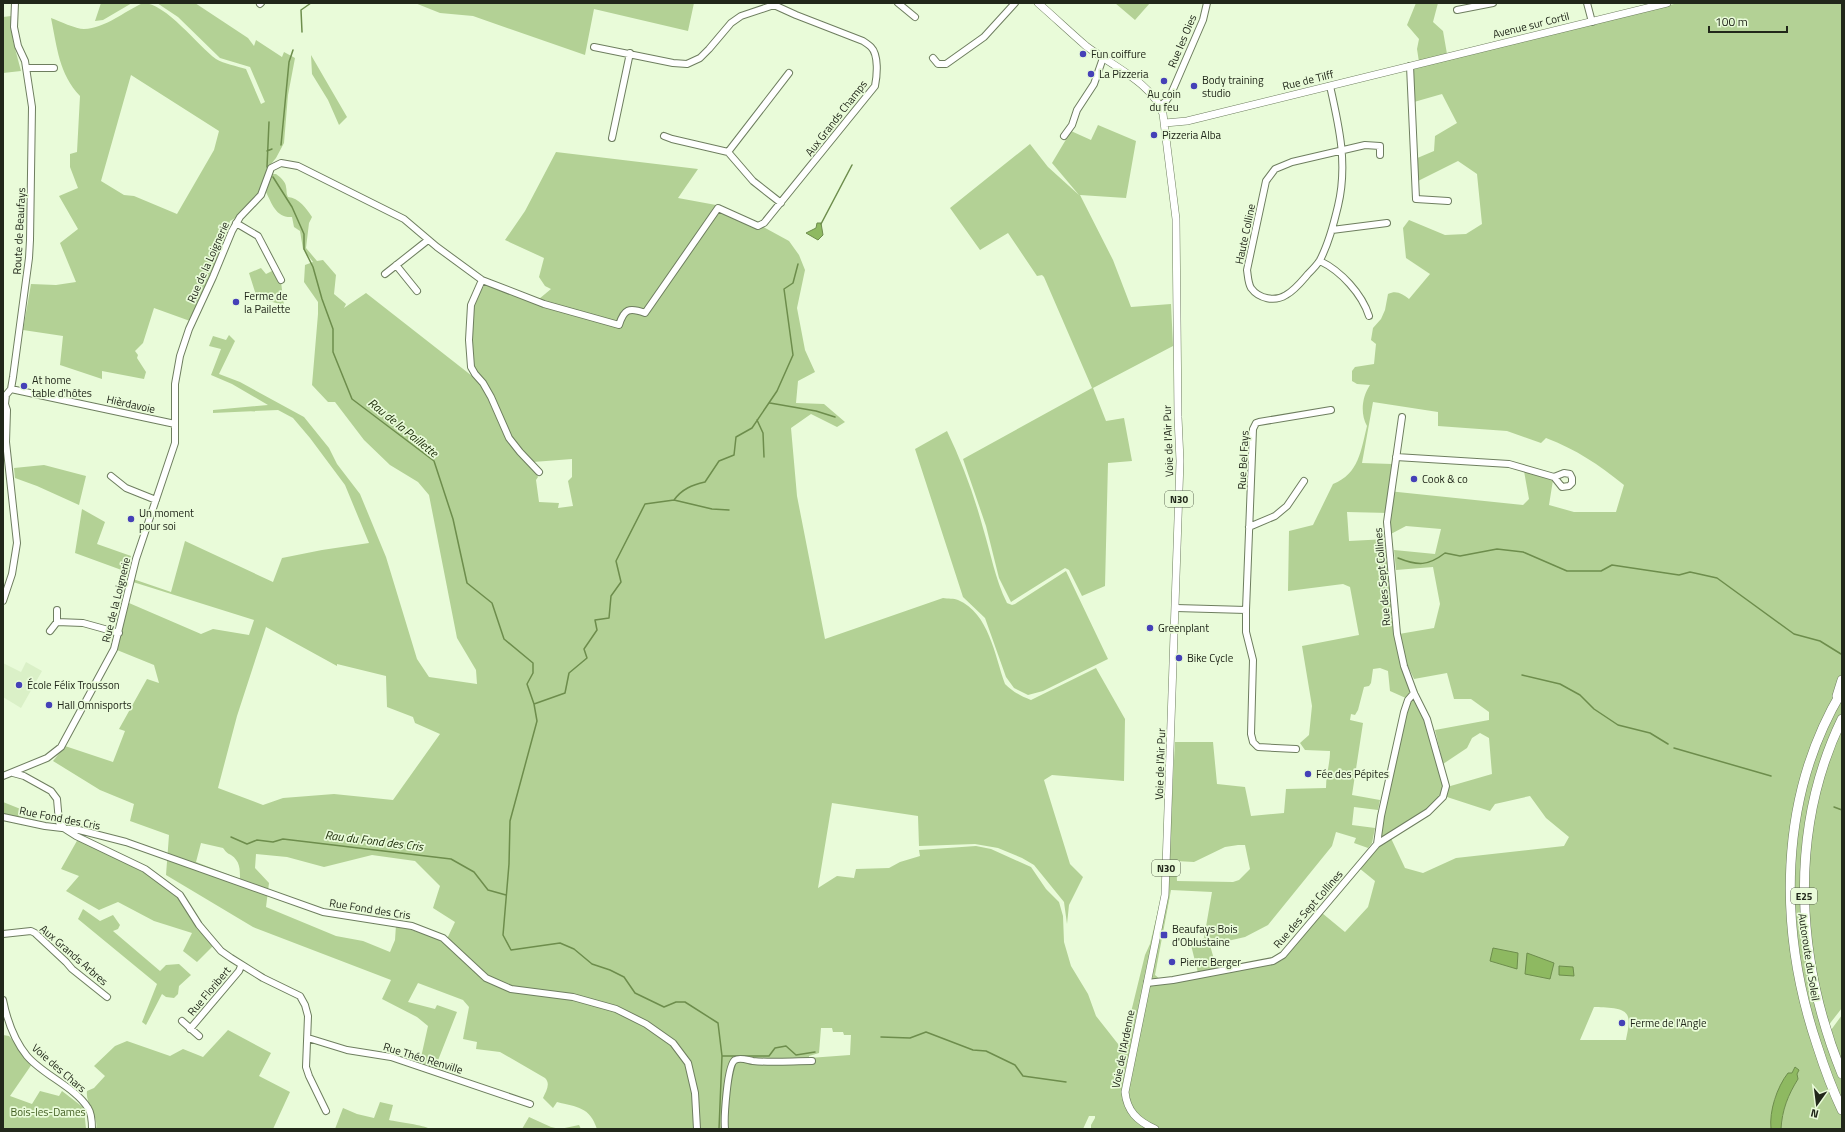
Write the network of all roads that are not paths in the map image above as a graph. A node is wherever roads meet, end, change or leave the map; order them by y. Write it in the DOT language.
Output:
graph roads {
  1 [pos="15,3"];
  2 [pos="898,3"];
  3 [pos="1016,3"];
  4 [pos="1038,3"];
  5 [pos="1207,3"];
  6 [pos="1493,3"];
  7 [pos="1587,3"];
  8 [pos="1667,3"];
  9 [pos="774,4"];
  10 [pos="1457,10"];
  11 [pos="915,17"];
  12 [pos="1592,22"];
  13 [pos="594,47"];
  14 [pos="630,53"];
  15 [pos="933,58"];
  16 [pos="1103,58"];
  17 [pos="1423,63"];
  18 [pos="1410,66"];
  19 [pos="26,68"];
  20 [pos="54,68"];
  21 [pos="788,73"];
  22 [pos="1330,86"];
  23 [pos="1160,106"];
  24 [pos="1165,123"];
  25 [pos="664,136"];
  26 [pos="1064,136"];
  27 [pos="612,138"];
  28 [pos="1342,151"];
  29 [pos="728,152"];
  30 [pos="1380,156"];
  31 [pos="1448,201"];
  32 [pos="781,202"];
  33 [pos="236,223"];
  34 [pos="764,223"];
  35 [pos="1387,223"];
  36 [pos="1332,230"];
  37 [pos="428,240"];
  38 [pos="1320,261"];
  39 [pos="396,265"];
  40 [pos="385,274"];
  41 [pos="281,280"];
  42 [pos="482,280"];
  43 [pos="417,291"];
  44 [pos="1369,316"];
  45 [pos="11,389"];
  46 [pos="4,404"];
  47 [pos="1332,410"];
  48 [pos="1402,417"];
  49 [pos="175,424"];
  50 [pos="1396,457"];
  51 [pos="539,472"];
  52 [pos="111,476"];
  53 [pos="1554,477"];
  54 [pos="1304,481"];
  55 [pos="156,500"];
  56 [pos="1249,527"];
  57 [pos="3,601"];
  58 [pos="1176,608"];
  59 [pos="57,610"];
  60 [pos="1246,610"];
  61 [pos="56,622"];
  62 [pos="50,631"];
  63 [pos="119,633"];
  64 [pos="1842,680"];
  65 [pos="1842,691"];
  66 [pos="1414,693"];
  67 [pos="1835,703"];
  68 [pos="1842,719"];
  69 [pos="1296,749"];
  70 [pos="24,766"];
  71 [pos="13,773"];
  72 [pos="3,776"];
  73 [pos="27,777"];
  74 [pos="57,815"];
  75 [pos="3,817"];
  76 [pos="45,826"];
  77 [pos="65,829"];
  78 [pos="1377,844"];
  79 [pos="3,934"];
  80 [pos="241,966"];
  81 [pos="1147,983"];
  82 [pos="107,997"];
  83 [pos="3,1000"];
  84 [pos="182,1021"];
  85 [pos="190,1029"];
  86 [pos="199,1036"];
  87 [pos="308,1038"];
  88 [pos="812,1061"];
  89 [pos="1842,1074"];
  90 [pos="530,1104"];
  91 [pos="1842,1110"];
  92 [pos="326,1111"];
  93 [pos="92,1129"];
  94 [pos="697,1129"];
  95 [pos="725,1129"];
  96 [pos="1155,1129"];
  1 -- 19 [label="street, Route de Beaufays"];
  2 -- 11 [label="street"];
  3 -- 15 [label="street"];
  4 -- 16 [label="main road, Voie de l'Air Pur / N30"];
  5 -- 23 [label="street, Rue les Oies"];
  6 -- 10 [label="street"];
  7 -- 12 [label="street"];
  8 -- 12 [label="main road, Avenue sur Cortil"];
  9 -- 14 [label="street"];
  9 -- 32 [label="street, Aux Grands Champs"];
  12 -- 17 [label="main road, Avenue sur Cortil"];
  13 -- 14 [label="street"];
  14 -- 27 [label="street"];
  16 -- 23 [label="main road, Voie de l'Air Pur / N30"];
  16 -- 26 [label="street"];
  17 -- 18 [label="main road, Rue de Tilff"];
  18 -- 22 [label="main road, Rue de Tilff"];
  18 -- 31 [label="street"];
  19 -- 20 [label="street"];
  19 -- 45 [label="street, Route de Beaufays"];
  21 -- 29 [label="street"];
  22 -- 24 [label="main road, Rue de Tilff"];
  22 -- 28 [label="street"];
  23 -- 24 [label="main road, Voie de l'Air Pur / N30"];
  24 -- 58 [label="main road, Voie de l'Air Pur / N30"];
  25 -- 29 [label="street"];
  28 -- 30 [label="street, Haute Colline"];
  28 -- 36 [label="street"];
  28 -- 38 [label="street, Haute Colline"];
  29 -- 32 [label="street"];
  32 -- 34 [label="street, Aux Grands Champs"];
  33 -- 37 [label="street, Rue de la Loignerie"];
  33 -- 41 [label="street"];
  33 -- 49 [label="street, Rue de la Loignerie"];
  34 -- 42 [label="street, Rue de la Loignerie"];
  35 -- 36 [label="street"];
  36 -- 38 [label="street"];
  37 -- 39 [label="street"];
  37 -- 42 [label="street, Rue de la Loignerie"];
  38 -- 44 [label="street"];
  39 -- 40 [label="street"];
  39 -- 43 [label="street"];
  42 -- 51 [label="street"];
  45 -- 46 [label="street, Route de Beaufays"];
  45 -- 49 [label="street, Hièrdavoie"];
  46 -- 57 [label="street, Route de Beaufays"];
  47 -- 56 [label="street, Rue Bel Fays"];
  48 -- 50 [label="street, Rue des Sept Collines"];
  49 -- 55 [label="street, Rue de la Loignerie"];
  50 -- 53 [label="street"];
  50 -- 66 [label="street, Rue des Sept Collines"];
  52 -- 55 [label="street"];
  54 -- 56 [label="street"];
  55 -- 63 [label="street, Rue de la Loignerie"];
  56 -- 60 [label="street, Rue Bel Fays"];
  58 -- 60 [label="street"];
  58 -- 81 [label="main road, Voie de l'Air Pur / N30"];
  59 -- 61 [label="street"];
  60 -- 69 [label="street, Rue Bel Fays"];
  61 -- 62 [label="street"];
  61 -- 63 [label="street"];
  63 -- 70 [label="street, Rue de la Loignerie"];
  64 -- 67 [label="highway"];
  65 -- 67 [label="highway, Autoroute du Soleil / E25"];
  66 -- 78 [label="street"];
  66 -- 78 [label="street, Rue des Sept Collines"];
  67 -- 91 [label="highway, Autoroute du Soleil / E25"];
  68 -- 89 [label="highway, Autoroute du Soleil / E25"];
  70 -- 71 [label="street, Rue de la Loignerie"];
  70 -- 73 [label="street"];
  71 -- 72 [label="street, Rue de la Loignerie"];
  71 -- 73 [label="street"];
  73 -- 74 [label="street"];
  74 -- 76 [label="street"];
  74 -- 77 [label="street"];
  75 -- 76 [label="street, Rue Fond des Cris"];
  76 -- 77 [label="street, Rue Fond des Cris"];
  77 -- 80 [label="street"];
  77 -- 94 [label="street, Rue Fond des Cris"];
  78 -- 81 [label="street, Rue des Sept Collines"];
  79 -- 82 [label="street, Aux Grands Arbres"];
  80 -- 85 [label="street, Rue Floribert"];
  80 -- 87 [label="street"];
  81 -- 96 [label="main road, Voie de l'Ardenne / N30"];
  83 -- 93 [label="street, Voie des Chars"];
  84 -- 85 [label="street, Rue Floribert"];
  85 -- 86 [label="street, Rue Floribert"];
  87 -- 90 [label="street, Rue Théo Renville"];
  87 -- 92 [label="street"];
  88 -- 95 [label="street"];
}
